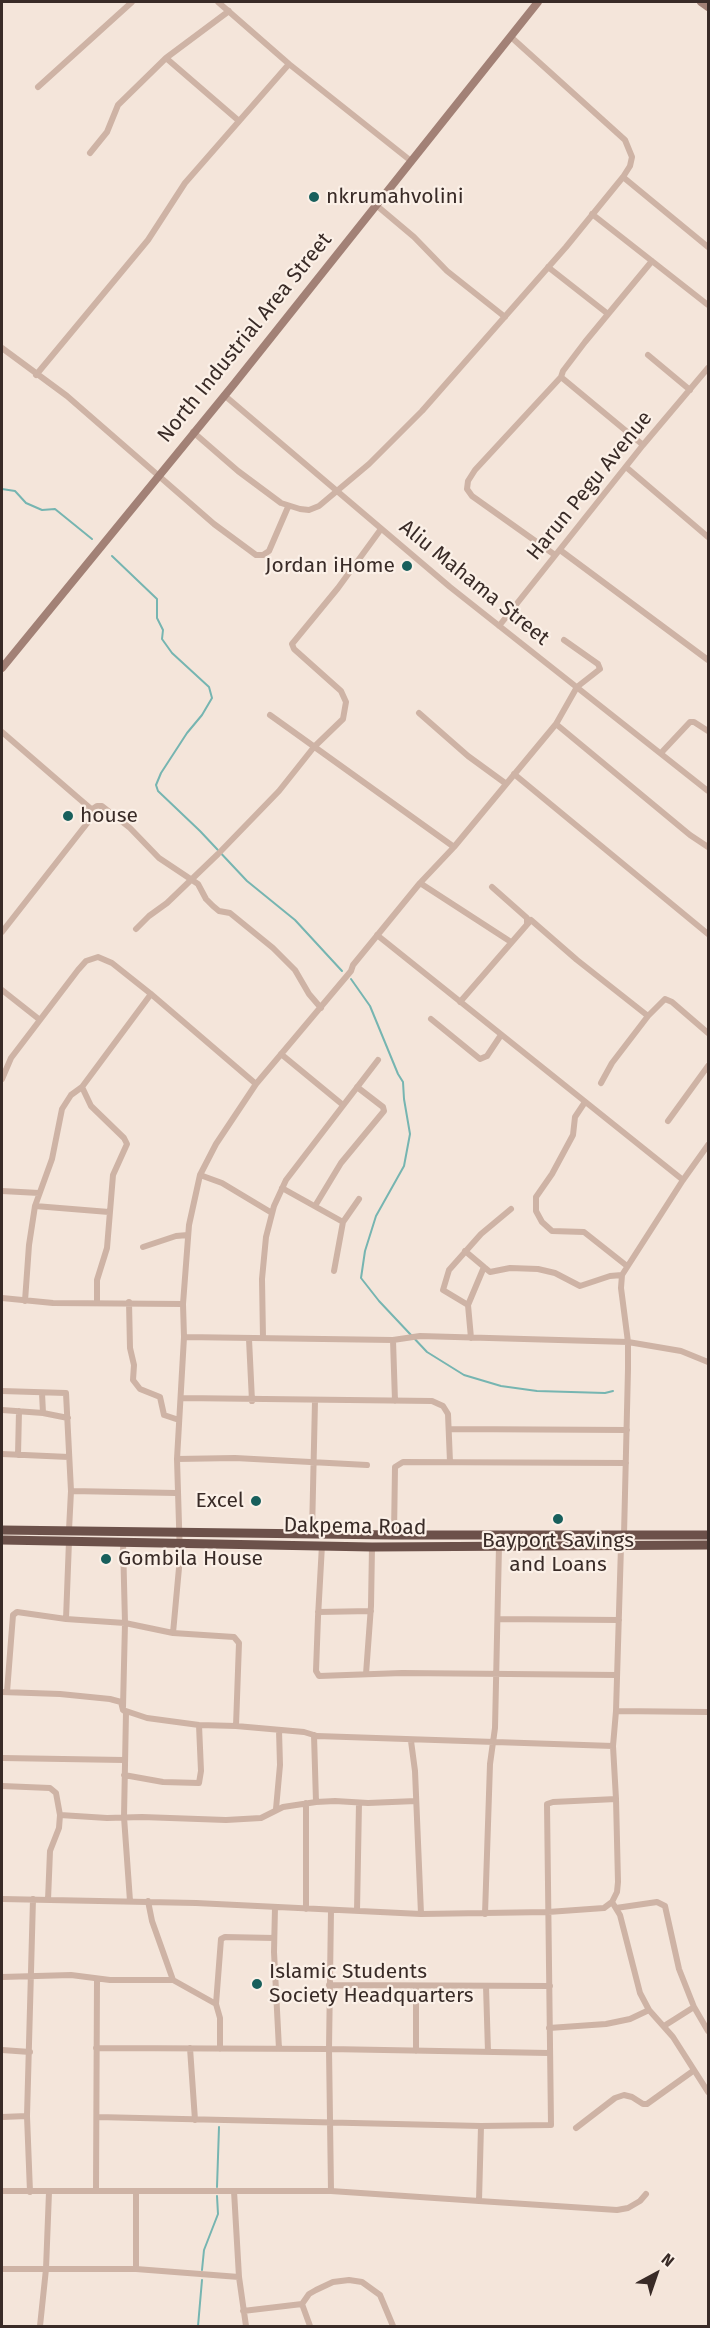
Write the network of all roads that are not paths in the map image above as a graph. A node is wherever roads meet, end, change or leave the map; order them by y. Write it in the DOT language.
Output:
graph roads {
  1 [pos="132,2"];
  2 [pos="218,2"];
  3 [pos="538,2"];
  4 [pos="701,2"];
  5 [pos="708,7"];
  6 [pos="229,11"];
  7 [pos="511,37"];
  8 [pos="166,58"];
  9 [pos="289,63"];
  10 [pos="38,87"];
  11 [pos="239,121"];
  12 [pos="90,153"];
  13 [pos="411,161"];
  14 [pos="623,177"];
  15 [pos="376,205"];
  16 [pos="592,214"];
  17 [pos="708,248"];
  18 [pos="652,261"];
  19 [pos="548,267"];
  20 [pos="708,305"];
  21 [pos="608,314"];
  22 [pos="505,317"];
  23 [pos="2,348"];
  24 [pos="648,355"];
  25 [pos="708,369"];
  26 [pos="36,375"];
  27 [pos="561,377"];
  28 [pos="690,390"];
  29 [pos="224,395"];
  30 [pos="193,432"];
  31 [pos="644,445"];
  32 [pos="626,467"];
  33 [pos="158,476"];
  34 [pos="336,492"];
  35 [pos="288,507"];
  36 [pos="381,530"];
  37 [pos="708,535"];
  38 [pos="557,552"];
  39 [pos="499,626"];
  40 [pos="564,640"];
  41 [pos="708,660"];
  42 [pos="2,668"];
  43 [pos="578,687"];
  44 [pos="419,713"];
  45 [pos="270,715"];
  46 [pos="556,724"];
  47 [pos="708,731"];
  48 [pos="2,732"];
  49 [pos="314,747"];
  50 [pos="661,753"];
  51 [pos="514,774"];
  52 [pos="505,783"];
  53 [pos="708,791"];
  54 [pos="90,810"];
  55 [pos="454,847"];
  56 [pos="708,847"];
  57 [pos="191,878"];
  58 [pos="420,883"];
  59 [pos="492,887"];
  60 [pos="527,923"];
  61 [pos="136,929"];
  62 [pos="2,932"];
  63 [pos="708,934"];
  64 [pos="377,935"];
  65 [pos="511,942"];
  66 [pos="2,990"];
  67 [pos="152,994"];
  68 [pos="460,1002"];
  69 [pos="321,1008"];
  70 [pos="648,1016"];
  71 [pos="431,1019"];
  72 [pos="40,1020"];
  73 [pos="708,1033"];
  74 [pos="501,1035"];
  75 [pos="281,1054"];
  76 [pos="378,1060"];
  77 [pos="708,1066"];
  78 [pos="2,1079"];
  79 [pos="601,1083"];
  80 [pos="256,1084"];
  81 [pos="357,1087"];
  82 [pos="82,1088"];
  83 [pos="585,1102"];
  84 [pos="343,1105"];
  85 [pos="668,1121"];
  86 [pos="708,1145"];
  87 [pos="200,1175"];
  88 [pos="683,1180"];
  89 [pos="282,1188"];
  90 [pos="2,1191"];
  91 [pos="39,1193"];
  92 [pos="359,1199"];
  93 [pos="35,1206"];
  94 [pos="315,1206"];
  95 [pos="511,1209"];
  96 [pos="109,1212"];
  97 [pos="272,1213"];
  98 [pos="343,1222"];
  99 [pos="188,1235"];
  100 [pos="142,1247"];
  101 [pos="465,1251"];
  102 [pos="627,1266"];
  103 [pos="484,1267"];
  104 [pos="334,1271"];
  105 [pos="622,1275"];
  106 [pos="2,1298"];
  107 [pos="25,1301"];
  108 [pos="97,1302"];
  109 [pos="129,1302"];
  110 [pos="183,1304"];
  111 [pos="468,1305"];
  112 [pos="184,1337"];
  113 [pos="263,1338"];
  114 [pos="471,1338"];
  115 [pos="249,1339"];
  116 [pos="393,1340"];
  117 [pos="628,1342"];
  118 [pos="708,1362"];
  119 [pos="2,1391"];
  120 [pos="42,1393"];
  121 [pos="180,1398"];
  122 [pos="252,1401"];
  123 [pos="315,1401"];
  124 [pos="395,1401"];
  125 [pos="2,1410"];
  126 [pos="19,1411"];
  127 [pos="43,1413"];
  128 [pos="68,1418"];
  129 [pos="179,1420"];
  130 [pos="449,1429"];
  131 [pos="627,1430"];
  132 [pos="2,1454"];
  133 [pos="18,1455"];
  134 [pos="69,1457"];
  135 [pos="177,1459"];
  136 [pos="450,1462"];
  137 [pos="626,1463"];
  138 [pos="314,1464"];
  139 [pos="367,1465"];
  140 [pos="71,1491"];
  141 [pos="176,1493"];
  142 [pos="2,1530"];
  143 [pos="69,1530"];
  144 [pos="179,1533"];
  145 [pos="312,1533"];
  146 [pos="394,1535"];
  147 [pos="624,1535"];
  148 [pos="708,1535"];
  149 [pos="2,1540"];
  150 [pos="69,1541"];
  151 [pos="123,1542"];
  152 [pos="179,1544"];
  153 [pos="322,1545"];
  154 [pos="708,1545"];
  155 [pos="499,1546"];
  156 [pos="621,1546"];
  157 [pos="372,1547"];
  158 [pos="371,1611"];
  159 [pos="318,1612"];
  160 [pos="66,1619"];
  161 [pos="498,1619"];
  162 [pos="619,1620"];
  163 [pos="125,1623"];
  164 [pos="173,1633"];
  165 [pos="366,1674"];
  166 [pos="497,1674"];
  167 [pos="616,1675"];
  168 [pos="4,1692"];
  169 [pos="123,1710"];
  170 [pos="616,1711"];
  171 [pos="708,1712"];
  172 [pos="199,1725"];
  173 [pos="236,1726"];
  174 [pos="279,1730"];
  175 [pos="314,1735"];
  176 [pos="411,1741"];
  177 [pos="492,1743"];
  178 [pos="613,1746"];
  179 [pos="2,1758"];
  180 [pos="124,1760"];
  181 [pos="124,1775"];
  182 [pos="2,1786"];
  183 [pos="616,1799"];
  184 [pos="416,1801"];
  185 [pos="316,1802"];
  186 [pos="306,1803"];
  187 [pos="359,1803"];
  188 [pos="276,1809"];
  189 [pos="60,1815"];
  190 [pos="124,1817"];
  191 [pos="2,1899"];
  192 [pos="33,1899"];
  193 [pos="48,1900"];
  194 [pos="129,1901"];
  195 [pos="148,1901"];
  196 [pos="612,1902"];
  197 [pos="275,1907"];
  198 [pos="616,1908"];
  199 [pos="306,1909"];
  200 [pos="332,1910"];
  201 [pos="357,1911"];
  202 [pos="548,1912"];
  203 [pos="421,1914"];
  204 [pos="485,1914"];
  205 [pos="274,1938"];
  206 [pos="32,1976"];
  207 [pos="2,1977"];
  208 [pos="97,1979"];
  209 [pos="173,1980"];
  210 [pos="329,1985"];
  211 [pos="416,1986"];
  212 [pos="486,1986"];
  213 [pos="550,1986"];
  214 [pos="216,2004"];
  215 [pos="694,2007"];
  216 [pos="649,2010"];
  217 [pos="664,2026"];
  218 [pos="549,2028"];
  219 [pos="708,2031"];
  220 [pos="96,2048"];
  221 [pos="190,2048"];
  222 [pos="220,2049"];
  223 [pos="279,2049"];
  224 [pos="328,2049"];
  225 [pos="2,2050"];
  226 [pos="416,2051"];
  227 [pos="30,2052"];
  228 [pos="488,2052"];
  229 [pos="549,2053"];
  230 [pos="693,2071"];
  231 [pos="708,2092"];
  232 [pos="27,2116"];
  233 [pos="2,2117"];
  234 [pos="97,2117"];
  235 [pos="195,2120"];
  236 [pos="331,2123"];
  237 [pos="481,2126"];
  238 [pos="576,2128"];
  239 [pos="96,2191"];
  240 [pos="136,2191"];
  241 [pos="234,2191"];
  242 [pos="331,2191"];
  243 [pos="2,2192"];
  244 [pos="30,2192"];
  245 [pos="49,2192"];
  246 [pos="646,2194"];
  247 [pos="479,2201"];
  248 [pos="2,2269"];
  249 [pos="46,2269"];
  250 [pos="136,2269"];
  251 [pos="239,2277"];
  252 [pos="302,2304"];
  253 [pos="243,2311"];
  254 [pos="40,2326"];
  255 [pos="246,2326"];
  256 [pos="310,2326"];
  257 [pos="393,2326"];
  1 -- 10 [label="street"];
  2 -- 6 [label="street"];
  3 -- 7 [label="main road, North Industrial Area Street"];
  4 -- 5 [label="main road"];
  6 -- 8 [label="street"];
  6 -- 9 [label="street"];
  7 -- 13 [label="main road, North Industrial Area Street"];
  7 -- 14 [label="street"];
  8 -- 11 [label="street"];
  8 -- 12 [label="street"];
  9 -- 11 [label="street"];
  9 -- 13 [label="street"];
  11 -- 26 [label="street"];
  13 -- 15 [label="main road, North Industrial Area Street"];
  14 -- 16 [label="street"];
  14 -- 17 [label="street"];
  15 -- 22 [label="street"];
  15 -- 29 [label="main road, North Industrial Area Street"];
  16 -- 18 [label="street"];
  16 -- 19 [label="street"];
  18 -- 20 [label="street"];
  18 -- 21 [label="street"];
  19 -- 21 [label="street"];
  19 -- 22 [label="street"];
  21 -- 27 [label="street"];
  22 -- 34 [label="street"];
  23 -- 26 [label="street"];
  24 -- 28 [label="street"];
  25 -- 28 [label="street, Harun Pegu Avenue"];
  26 -- 33 [label="street"];
  27 -- 31 [label="street"];
  27 -- 38 [label="street"];
  28 -- 31 [label="street, Harun Pegu Avenue"];
  29 -- 30 [label="main road, North Industrial Area Street"];
  29 -- 34 [label="street, Aliu Mahama Street"];
  30 -- 33 [label="main road, North Industrial Area Street"];
  30 -- 35 [label="street"];
  31 -- 32 [label="street, Harun Pegu Avenue"];
  32 -- 37 [label="street"];
  32 -- 38 [label="street, Harun Pegu Avenue"];
  33 -- 35 [label="street"];
  33 -- 42 [label="main road, North Industrial Area Street"];
  34 -- 35 [label="street"];
  34 -- 36 [label="street, Aliu Mahama Street"];
  36 -- 39 [label="street, Aliu Mahama Street"];
  36 -- 49 [label="street"];
  38 -- 39 [label="street, Harun Pegu Avenue"];
  38 -- 41 [label="street"];
  39 -- 43 [label="street, Aliu Mahama Street"];
  40 -- 43 [label="street"];
  43 -- 46 [label="street"];
  43 -- 50 [label="street, Aliu Mahama Street"];
  44 -- 52 [label="street"];
  45 -- 49 [label="street"];
  46 -- 51 [label="street"];
  46 -- 56 [label="street"];
  47 -- 50 [label="street"];
  48 -- 54 [label="street"];
  49 -- 55 [label="street"];
  49 -- 57 [label="street"];
  50 -- 53 [label="street, Aliu Mahama Street"];
  51 -- 52 [label="street"];
  51 -- 63 [label="street"];
  52 -- 55 [label="street"];
  54 -- 57 [label="street"];
  54 -- 62 [label="street"];
  55 -- 58 [label="street"];
  57 -- 61 [label="street"];
  57 -- 69 [label="street"];
  58 -- 64 [label="street"];
  58 -- 65 [label="street"];
  59 -- 60 [label="street"];
  60 -- 65 [label="street"];
  60 -- 70 [label="street"];
  64 -- 68 [label="street"];
  64 -- 69 [label="street"];
  65 -- 68 [label="street"];
  66 -- 72 [label="street"];
  67 -- 72 [label="street"];
  67 -- 80 [label="street"];
  67 -- 82 [label="street"];
  68 -- 74 [label="street"];
  69 -- 75 [label="street"];
  70 -- 73 [label="street"];
  70 -- 79 [label="street"];
  71 -- 74 [label="street"];
  72 -- 78 [label="street"];
  74 -- 83 [label="street"];
  75 -- 80 [label="street"];
  75 -- 84 [label="street"];
  76 -- 81 [label="street"];
  77 -- 85 [label="street"];
  80 -- 87 [label="street"];
  81 -- 84 [label="street"];
  81 -- 94 [label="street"];
  82 -- 91 [label="street"];
  82 -- 96 [label="street"];
  83 -- 88 [label="street"];
  83 -- 102 [label="street"];
  84 -- 89 [label="street"];
  86 -- 88 [label="street"];
  87 -- 97 [label="street"];
  87 -- 99 [label="street"];
  88 -- 102 [label="street"];
  89 -- 94 [label="street"];
  89 -- 97 [label="street"];
  90 -- 91 [label="street"];
  91 -- 93 [label="street"];
  92 -- 98 [label="street"];
  93 -- 96 [label="street"];
  93 -- 107 [label="street"];
  94 -- 98 [label="street"];
  95 -- 101 [label="street"];
  96 -- 108 [label="street"];
  97 -- 113 [label="street"];
  98 -- 104 [label="street"];
  99 -- 100 [label="street"];
  99 -- 110 [label="street"];
  101 -- 103 [label="street"];
  101 -- 111 [label="street"];
  102 -- 105 [label="street"];
  103 -- 105 [label="street"];
  103 -- 111 [label="street"];
  105 -- 117 [label="street"];
  106 -- 107 [label="street"];
  107 -- 108 [label="street"];
  108 -- 109 [label="street"];
  109 -- 110 [label="street"];
  109 -- 129 [label="street"];
  110 -- 112 [label="street"];
  111 -- 114 [label="street"];
  112 -- 115 [label="street"];
  112 -- 121 [label="street"];
  113 -- 115 [label="street"];
  113 -- 116 [label="street"];
  114 -- 116 [label="street"];
  114 -- 117 [label="street"];
  115 -- 122 [label="street"];
  116 -- 124 [label="street"];
  117 -- 118 [label="street"];
  117 -- 131 [label="street"];
  119 -- 120 [label="street"];
  120 -- 127 [label="street"];
  120 -- 128 [label="street"];
  121 -- 122 [label="street"];
  121 -- 129 [label="street"];
  122 -- 123 [label="street"];
  123 -- 124 [label="street"];
  123 -- 138 [label="street"];
  124 -- 130 [label="street"];
  125 -- 126 [label="street"];
  126 -- 127 [label="street"];
  126 -- 133 [label="street"];
  127 -- 128 [label="street"];
  128 -- 134 [label="street"];
  129 -- 135 [label="street"];
  130 -- 131 [label="street"];
  130 -- 136 [label="street"];
  131 -- 137 [label="street"];
  132 -- 133 [label="street"];
  133 -- 134 [label="street"];
  134 -- 140 [label="street"];
  135 -- 138 [label="street"];
  135 -- 141 [label="street"];
  136 -- 137 [label="street"];
  136 -- 146 [label="street"];
  137 -- 147 [label="street"];
  138 -- 139 [label="street"];
  138 -- 145 [label="street"];
  140 -- 141 [label="street"];
  140 -- 143 [label="street"];
  141 -- 144 [label="street"];
  142 -- 143 [label="highway, Dakpema Road"];
  143 -- 144 [label="highway, Dakpema Road"];
  144 -- 145 [label="highway, Dakpema Road"];
  144 -- 152 [label="street"];
  145 -- 146 [label="highway, Dakpema Road"];
  146 -- 147 [label="highway, Dakpema Road"];
  147 -- 148 [label="highway, Dakpema Road"];
  149 -- 150 [label="highway, Dakpema Road"];
  150 -- 151 [label="highway, Dakpema Road"];
  150 -- 160 [label="street"];
  151 -- 152 [label="highway, Dakpema Road"];
  151 -- 163 [label="street"];
  152 -- 153 [label="highway, Dakpema Road"];
  152 -- 164 [label="street"];
  153 -- 157 [label="highway, Dakpema Road"];
  153 -- 159 [label="street"];
  154 -- 156 [label="highway, Dakpema Road"];
  155 -- 156 [label="highway, Dakpema Road"];
  155 -- 157 [label="highway, Dakpema Road"];
  155 -- 161 [label="street"];
  156 -- 162 [label="street"];
  157 -- 158 [label="street"];
  158 -- 159 [label="street"];
  158 -- 165 [label="street"];
  159 -- 165 [label="street"];
  160 -- 163 [label="street"];
  160 -- 168 [label="street"];
  161 -- 162 [label="street"];
  161 -- 166 [label="street"];
  162 -- 167 [label="street"];
  163 -- 164 [label="street"];
  163 -- 169 [label="street"];
  164 -- 173 [label="street"];
  165 -- 166 [label="street"];
  166 -- 167 [label="street"];
  166 -- 177 [label="street"];
  167 -- 170 [label="street"];
  168 -- 169 [label="street"];
  169 -- 172 [label="street"];
  169 -- 180 [label="street"];
  170 -- 171 [label="street"];
  170 -- 178 [label="street"];
  172 -- 173 [label="street"];
  172 -- 181 [label="street"];
  173 -- 174 [label="street"];
  174 -- 175 [label="street"];
  174 -- 188 [label="street"];
  175 -- 176 [label="street"];
  175 -- 185 [label="street"];
  176 -- 177 [label="street"];
  176 -- 184 [label="street"];
  177 -- 178 [label="street"];
  177 -- 204 [label="street"];
  178 -- 183 [label="street"];
  179 -- 180 [label="street"];
  180 -- 181 [label="street"];
  181 -- 190 [label="street"];
  182 -- 189 [label="street"];
  183 -- 196 [label="street"];
  183 -- 202 [label="street"];
  184 -- 187 [label="street"];
  184 -- 203 [label="street"];
  185 -- 186 [label="street"];
  185 -- 187 [label="street"];
  186 -- 188 [label="street"];
  186 -- 199 [label="street"];
  187 -- 201 [label="street"];
  188 -- 190 [label="street"];
  189 -- 190 [label="street"];
  189 -- 193 [label="street"];
  190 -- 194 [label="street"];
  191 -- 192 [label="street"];
  192 -- 193 [label="street"];
  192 -- 206 [label="street"];
  193 -- 194 [label="street"];
  194 -- 195 [label="street"];
  195 -- 197 [label="street"];
  195 -- 209 [label="street"];
  196 -- 198 [label="street"];
  196 -- 202 [label="street"];
  197 -- 199 [label="street"];
  197 -- 205 [label="street"];
  198 -- 215 [label="street"];
  198 -- 216 [label="street"];
  199 -- 200 [label="street"];
  200 -- 201 [label="street"];
  200 -- 210 [label="street"];
  201 -- 203 [label="street"];
  202 -- 204 [label="street"];
  202 -- 213 [label="street"];
  203 -- 204 [label="street"];
  205 -- 214 [label="street"];
  205 -- 223 [label="street"];
  206 -- 207 [label="street"];
  206 -- 208 [label="street"];
  206 -- 227 [label="street"];
  208 -- 209 [label="street"];
  208 -- 220 [label="street"];
  209 -- 214 [label="street"];
  210 -- 211 [label="street"];
  210 -- 224 [label="street"];
  211 -- 212 [label="street"];
  211 -- 226 [label="street"];
  212 -- 213 [label="street"];
  212 -- 228 [label="street"];
  213 -- 218 [label="street"];
  214 -- 222 [label="street"];
  215 -- 217 [label="street"];
  215 -- 219 [label="street"];
  216 -- 217 [label="street"];
  216 -- 218 [label="street"];
  217 -- 230 [label="street"];
  218 -- 229 [label="street"];
  220 -- 221 [label="street"];
  220 -- 234 [label="street"];
  221 -- 222 [label="street"];
  221 -- 235 [label="street"];
  222 -- 223 [label="street"];
  223 -- 224 [label="street"];
  224 -- 226 [label="street"];
  224 -- 236 [label="street"];
  225 -- 227 [label="street"];
  226 -- 228 [label="street"];
  227 -- 232 [label="street"];
  228 -- 229 [label="street"];
  229 -- 237 [label="street"];
  230 -- 231 [label="street"];
  230 -- 238 [label="street"];
  232 -- 233 [label="street"];
  232 -- 244 [label="street"];
  234 -- 235 [label="street"];
  234 -- 239 [label="street"];
  235 -- 236 [label="street"];
  236 -- 237 [label="street"];
  236 -- 242 [label="street"];
  237 -- 247 [label="street"];
  239 -- 240 [label="street"];
  239 -- 245 [label="street"];
  240 -- 241 [label="street"];
  240 -- 250 [label="street"];
  241 -- 242 [label="street"];
  241 -- 251 [label="street"];
  242 -- 247 [label="street"];
  243 -- 244 [label="street"];
  244 -- 245 [label="street"];
  245 -- 249 [label="street"];
  246 -- 247 [label="street"];
  248 -- 249 [label="street"];
  249 -- 250 [label="street"];
  249 -- 254 [label="street"];
  250 -- 251 [label="street"];
  251 -- 253 [label="street"];
  252 -- 253 [label="street"];
  252 -- 256 [label="street"];
  252 -- 257 [label="street"];
  253 -- 255 [label="street"];
}
